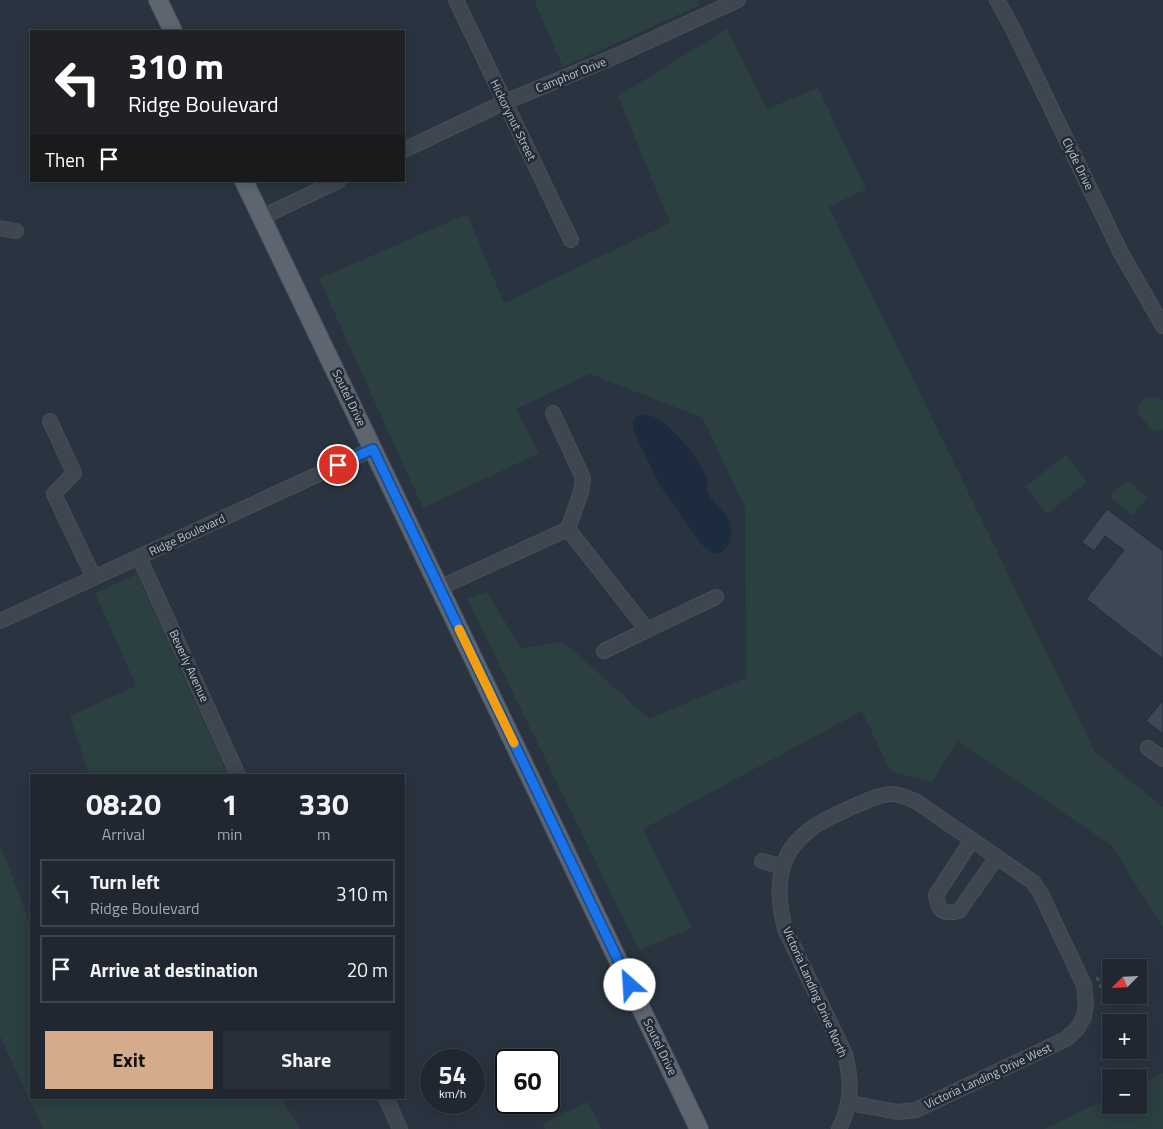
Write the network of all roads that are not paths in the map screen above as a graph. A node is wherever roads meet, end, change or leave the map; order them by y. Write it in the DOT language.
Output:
graph roads {
  1 [pos="158,0"];
  2 [pos="456,0"];
  3 [pos="738,0"];
  4 [pos="997,0"];
  5 [pos="173,30"];
  6 [pos="505,102"];
  7 [pos="405,150"];
  8 [pos="244,182"];
  9 [pos="336,182"];
  10 [pos="262,218"];
  11 [pos="0,228"];
  12 [pos="16,231"];
  13 [pos="571,240"];
  14 [pos="1163,326"];
  15 [pos="553,412"];
  16 [pos="50,421"];
  17 [pos="373,449"];
  18 [pos="568,529"];
  19 [pos="139,558"];
  20 [pos="94,578"];
  21 [pos="439,588"];
  22 [pos="716,597"];
  23 [pos="0,622"];
  24 [pos="647,630"];
  25 [pos="604,651"];
  26 [pos="1148,748"];
  27 [pos="1163,759"];
  28 [pos="238,774"];
  29 [pos="972,840"];
  30 [pos="997,857"];
  31 [pos="762,861"];
  32 [pos="783,867"];
  33 [pos="1084,1017"];
  34 [pos="386,1099"];
  35 [pos="849,1103"];
  36 [pos="400,1129"];
  37 [pos="699,1129"];
  38 [pos="839,1129"];
  1 -- 5 [label="main road"];
  2 -- 6 [label="street, Hickorynut Street"];
  3 -- 6 [label="street, Camphor Drive"];
  4 -- 14 [label="street, Clyde Drive"];
  6 -- 7 [label="street, Camphor Drive"];
  6 -- 13 [label="street, Hickorynut Street"];
  8 -- 10 [label="main road, Soutel Drive"];
  9 -- 10 [label="street"];
  10 -- 17 [label="main road, Soutel Drive"];
  11 -- 12 [label="street"];
  15 -- 18 [label="street"];
  16 -- 20 [label="street"];
  17 -- 19 [label="street, Ridge Boulevard"];
  17 -- 21 [label="main road, Soutel Drive"];
  18 -- 21 [label="street"];
  18 -- 24 [label="street"];
  19 -- 20 [label="street, Ridge Boulevard"];
  19 -- 28 [label="street, Beverly Avenue"];
  20 -- 23 [label="street, Ridge Boulevard"];
  21 -- 37 [label="main road, Soutel Drive"];
  22 -- 24 [label="street"];
  24 -- 25 [label="street"];
  26 -- 27 [label="street"];
  29 -- 30 [label="street, Victoria Landing Drive North"];
  29 -- 30 [label="street"];
  29 -- 32 [label="street, Victoria Landing Drive North"];
  30 -- 33 [label="street, Victoria Landing Drive North"];
  31 -- 32 [label="street"];
  32 -- 35 [label="street, Victoria Landing Drive North"];
  33 -- 35 [label="street, Victoria Landing Drive West"];
  34 -- 36 [label="street"];
  35 -- 38 [label="street"];
}
